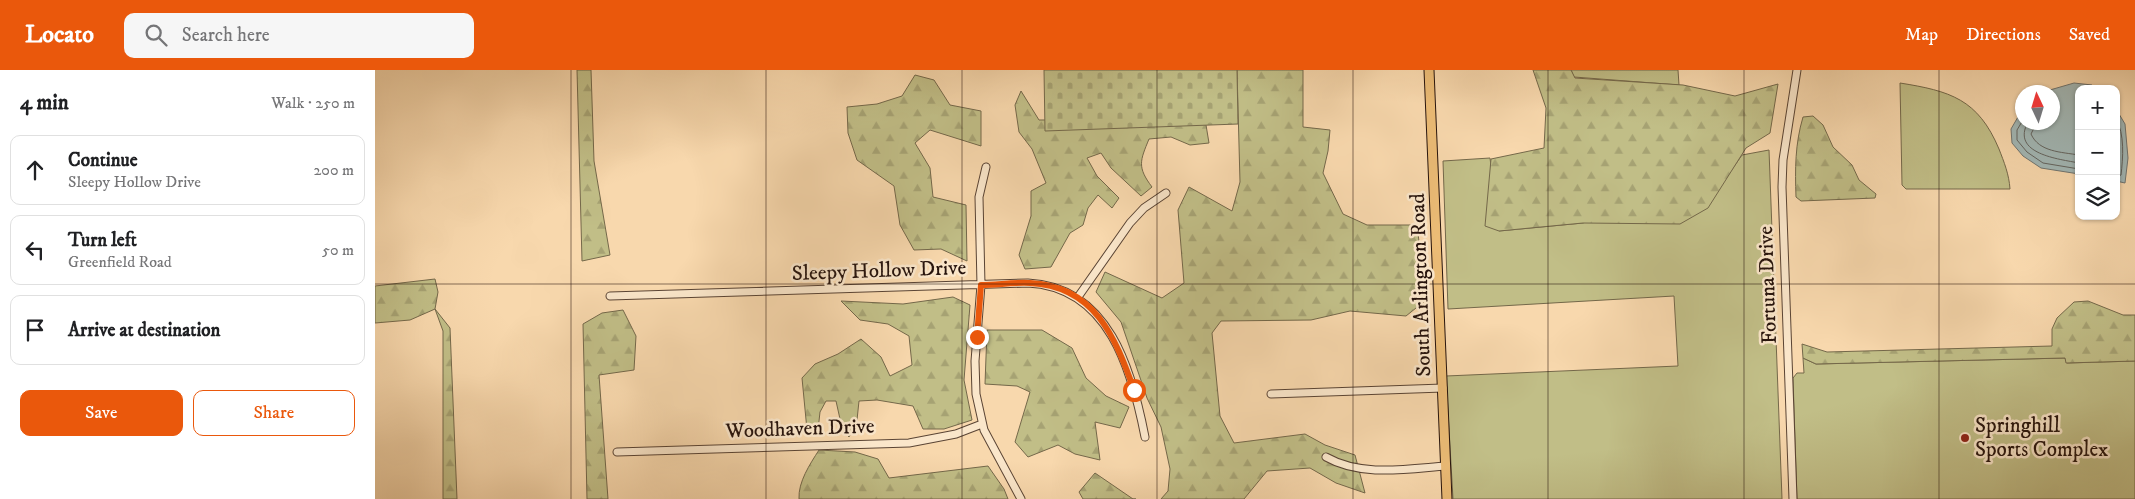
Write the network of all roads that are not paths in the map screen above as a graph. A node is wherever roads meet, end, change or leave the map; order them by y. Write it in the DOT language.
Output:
graph roads {
  1 [pos="1429,70"];
  2 [pos="1797,70"];
  3 [pos="986,167"];
  4 [pos="1166,193"];
  5 [pos="981,285"];
  6 [pos="610,296"];
  7 [pos="1078,297"];
  8 [pos="1443,388"];
  9 [pos="1271,394"];
  10 [pos="983,424"];
  11 [pos="1145,437"];
  12 [pos="617,452"];
  13 [pos="1326,457"];
  14 [pos="1446,466"];
  15 [pos="1021,499"];
  16 [pos="1447,499"];
  17 [pos="1793,499"];
  1 -- 8 [label="main road, South Arlington Road"];
  2 -- 17 [label="street, Fortuna Drive"];
  3 -- 5 [label="street"];
  4 -- 7 [label="street"];
  5 -- 6 [label="street, Sleepy Hollow Drive"];
  5 -- 7 [label="street, Sleepy Hollow Drive"];
  5 -- 10 [label="street"];
  7 -- 11 [label="street, Sleepy Hollow Drive"];
  8 -- 9 [label="street"];
  8 -- 14 [label="main road, South Arlington Road"];
  10 -- 12 [label="street, Woodhaven Drive"];
  10 -- 15 [label="street"];
  13 -- 14 [label="street"];
  14 -- 16 [label="main road, South Arlington Road"];
}
